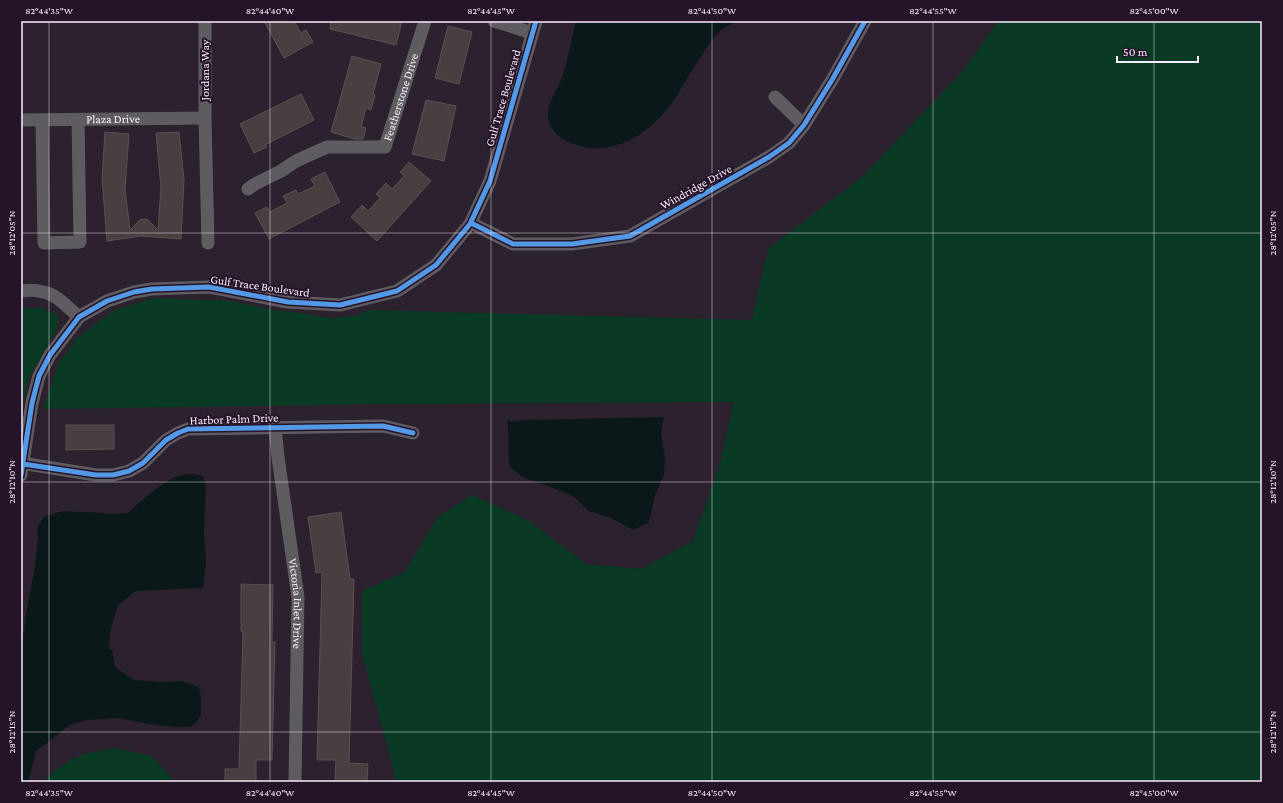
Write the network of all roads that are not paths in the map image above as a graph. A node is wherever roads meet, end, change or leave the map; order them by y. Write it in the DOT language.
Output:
graph roads {
  1 [pos="206,21"];
  2 [pos="425,21"];
  3 [pos="494,21"];
  4 [pos="866,21"];
  5 [pos="534,27"];
  6 [pos="775,97"];
  7 [pos="205,118"];
  8 [pos="21,120"];
  9 [pos="42,120"];
  10 [pos="78,120"];
  11 [pos="804,125"];
  12 [pos="248,189"];
  13 [pos="471,222"];
  14 [pos="208,243"];
  15 [pos="21,290"];
  16 [pos="79,317"];
  17 [pos="275,427"];
  18 [pos="413,433"];
  19 [pos="22,467"];
  20 [pos="295,782"];
  1 -- 7 [label="street, Jordana Way"];
  2 -- 12 [label="street, Featherstone Drive"];
  3 -- 5 [label="street"];
  4 -- 11 [label="street, Windridge Drive"];
  5 -- 13 [label="street, Gulf Trace Boulevard"];
  6 -- 11 [label="street"];
  7 -- 10 [label="street, Plaza Drive"];
  7 -- 14 [label="street, Jordana Way"];
  8 -- 9 [label="street, Plaza Drive"];
  9 -- 10 [label="street, Plaza Drive"];
  9 -- 10 [label="street"];
  11 -- 13 [label="street, Windridge Drive"];
  13 -- 16 [label="street, Gulf Trace Boulevard"];
  15 -- 16 [label="street"];
  16 -- 19 [label="street, Gulf Trace Boulevard"];
  17 -- 18 [label="street, Harbor Palm Drive"];
  17 -- 19 [label="street, Harbor Palm Drive"];
  17 -- 20 [label="street, Victoria Inlet Drive"];
}
